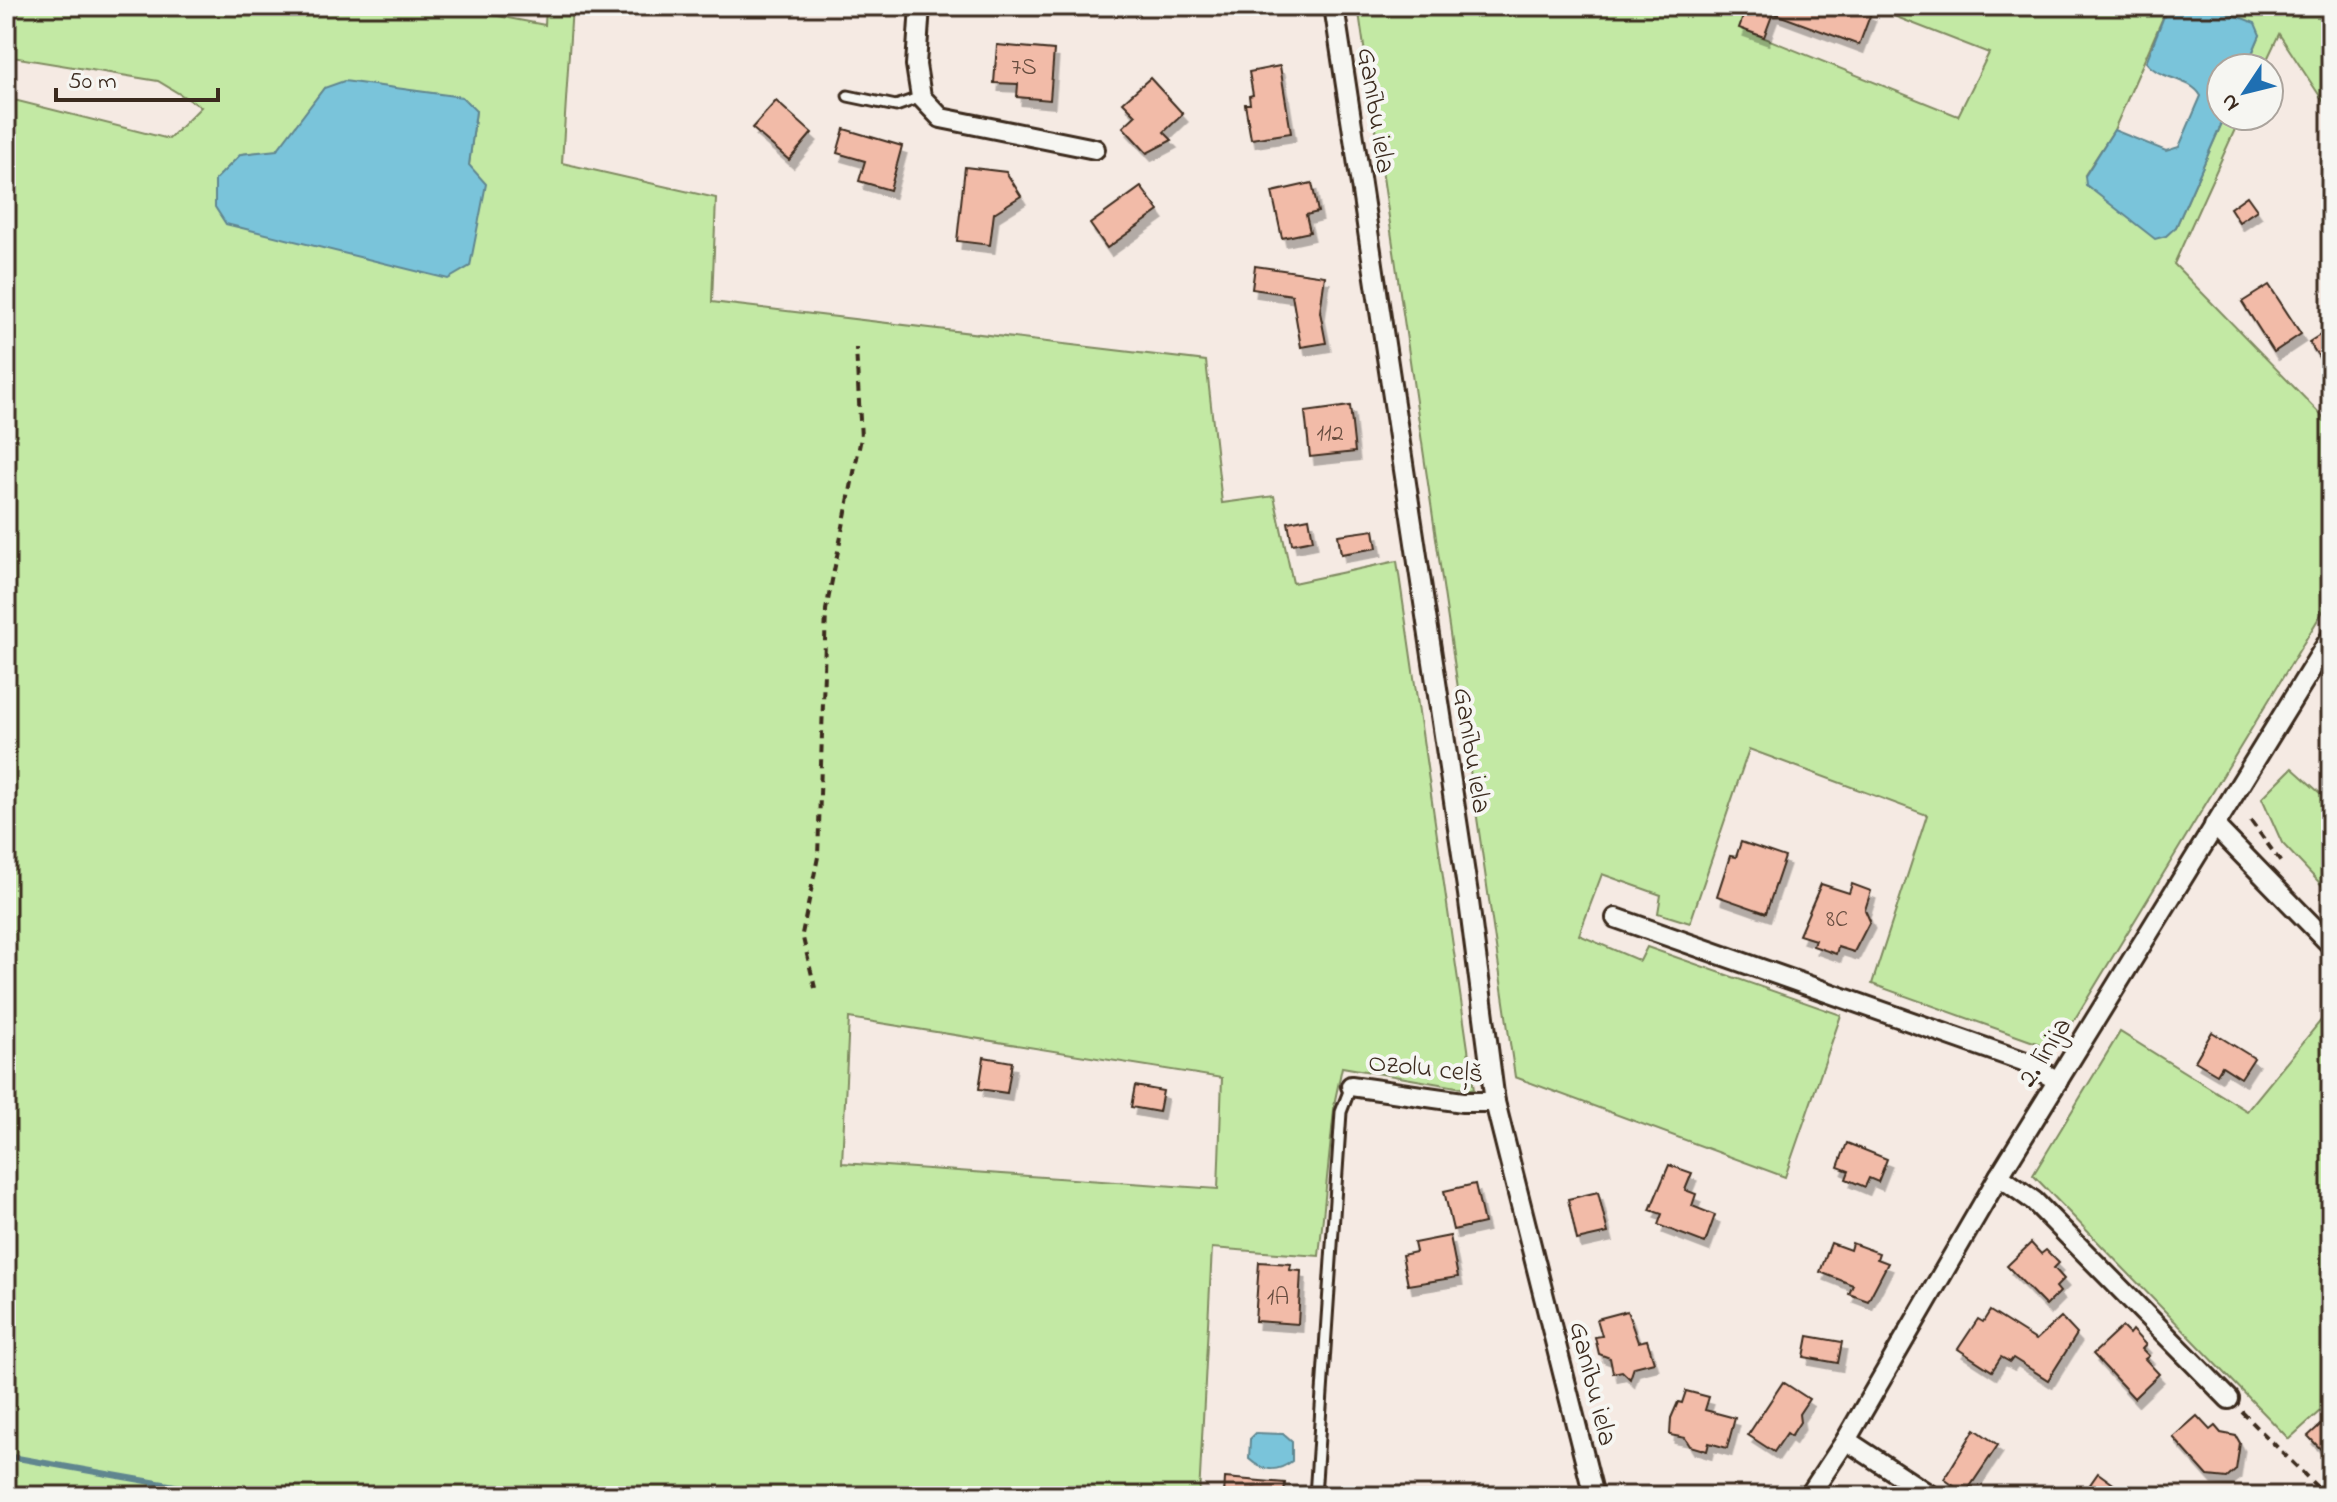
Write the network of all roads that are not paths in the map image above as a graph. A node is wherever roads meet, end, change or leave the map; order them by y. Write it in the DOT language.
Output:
graph roads {
  1 [pos="920,6"];
  2 [pos="1334,6"];
  3 [pos="848,96"];
  4 [pos="921,97"];
  5 [pos="1095,149"];
  6 [pos="2331,637"];
  7 [pos="2214,825"];
  8 [pos="1616,918"];
  9 [pos="2331,945"];
  10 [pos="2058,1081"];
  11 [pos="1351,1086"];
  12 [pos="1495,1102"];
  13 [pos="1999,1176"];
  14 [pos="2229,1399"];
  15 [pos="1846,1440"];
  16 [pos="1315,1496"];
  17 [pos="1594,1496"];
  18 [pos="1809,1496"];
  19 [pos="1931,1496"];
  1 -- 4 [label="street"];
  2 -- 12 [label="street, Ganību iela"];
  3 -- 4 [label="lane"];
  4 -- 5 [label="street"];
  6 -- 7 [label="street, 2. līnija"];
  7 -- 9 [label="street"];
  7 -- 10 [label="street, 2. līnija"];
  8 -- 10 [label="street"];
  10 -- 13 [label="street, 2. līnija"];
  11 -- 12 [label="street, Ozolu ceļš"];
  11 -- 16 [label="lane"];
  12 -- 17 [label="street, Ganību iela"];
  13 -- 14 [label="street"];
  13 -- 15 [label="street, 2. līnija"];
  15 -- 18 [label="street, 2. līnija"];
  15 -- 19 [label="street"];
}
